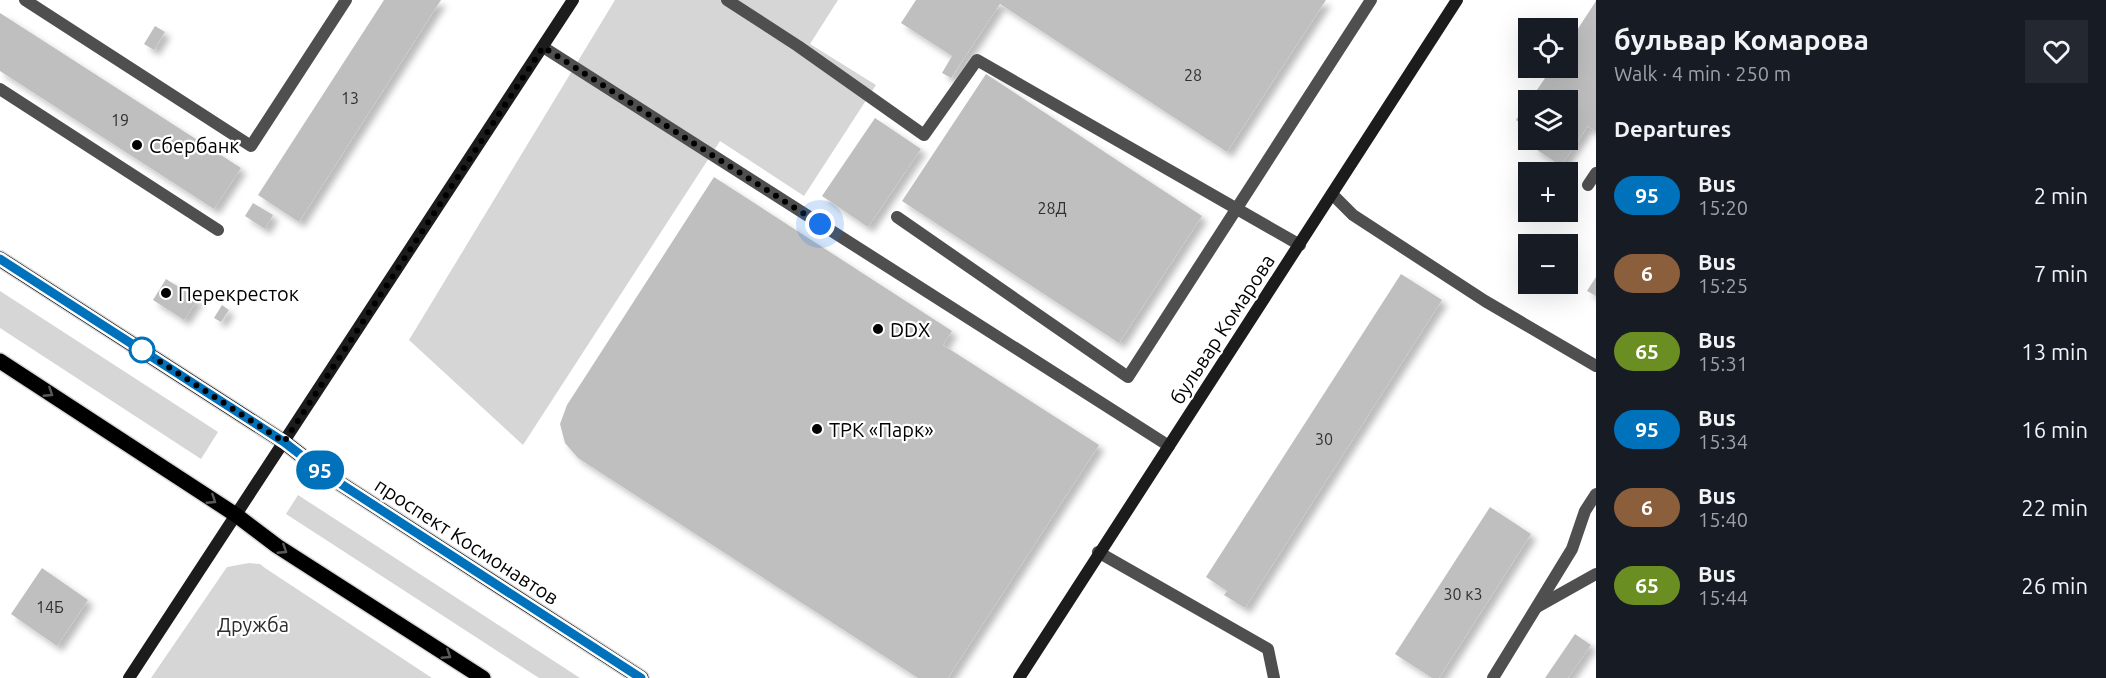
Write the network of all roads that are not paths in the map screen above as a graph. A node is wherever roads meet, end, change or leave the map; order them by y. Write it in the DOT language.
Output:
graph roads {
  1 [pos="25,0"];
  2 [pos="346,0"];
  3 [pos="573,0"];
  4 [pos="727,0"];
  5 [pos="1371,0"];
  6 [pos="1457,0"];
  7 [pos="543,47"];
  8 [pos="0,88"];
  9 [pos="1596,173"];
  10 [pos="1588,184"];
  11 [pos="1332,194"];
  12 [pos="1237,208"];
  13 [pos="897,217"];
  14 [pos="218,230"];
  15 [pos="1300,246"];
  16 [pos="0,260"];
  17 [pos="0,361"];
  18 [pos="1596,366"];
  19 [pos="284,442"];
  20 [pos="1168,446"];
  21 [pos="1596,494"];
  22 [pos="236,515"];
  23 [pos="1098,552"];
  24 [pos="1596,574"];
  25 [pos="1536,607"];
  26 [pos="129,678"];
  27 [pos="483,678"];
  28 [pos="641,678"];
  29 [pos="1019,678"];
  30 [pos="1274,678"];
  31 [pos="1493,678"];
  1 -- 2 [label="street"];
  3 -- 7 [label="street"];
  4 -- 12 [label="street"];
  5 -- 12 [label="street"];
  6 -- 11 [label="street, бульвар Комарова"];
  7 -- 19 [label="street"];
  7 -- 20 [label="street"];
  8 -- 14 [label="street"];
  9 -- 10 [label="street"];
  11 -- 15 [label="street, бульвар Комарова"];
  11 -- 18 [label="street"];
  12 -- 13 [label="street"];
  12 -- 15 [label="street"];
  15 -- 20 [label="street, бульвар Комарова"];
  16 -- 19 [label="main road, проспект Космонавтов"];
  17 -- 22 [label="main road, one-way"];
  19 -- 22 [label="street"];
  19 -- 28 [label="main road, проспект Космонавтов"];
  20 -- 23 [label="street, бульвар Комарова"];
  21 -- 25 [label="street"];
  22 -- 26 [label="street"];
  22 -- 27 [label="main road, one-way"];
  23 -- 29 [label="street, бульвар Комарова"];
  23 -- 30 [label="street"];
  24 -- 25 [label="street"];
  25 -- 31 [label="street"];
}
